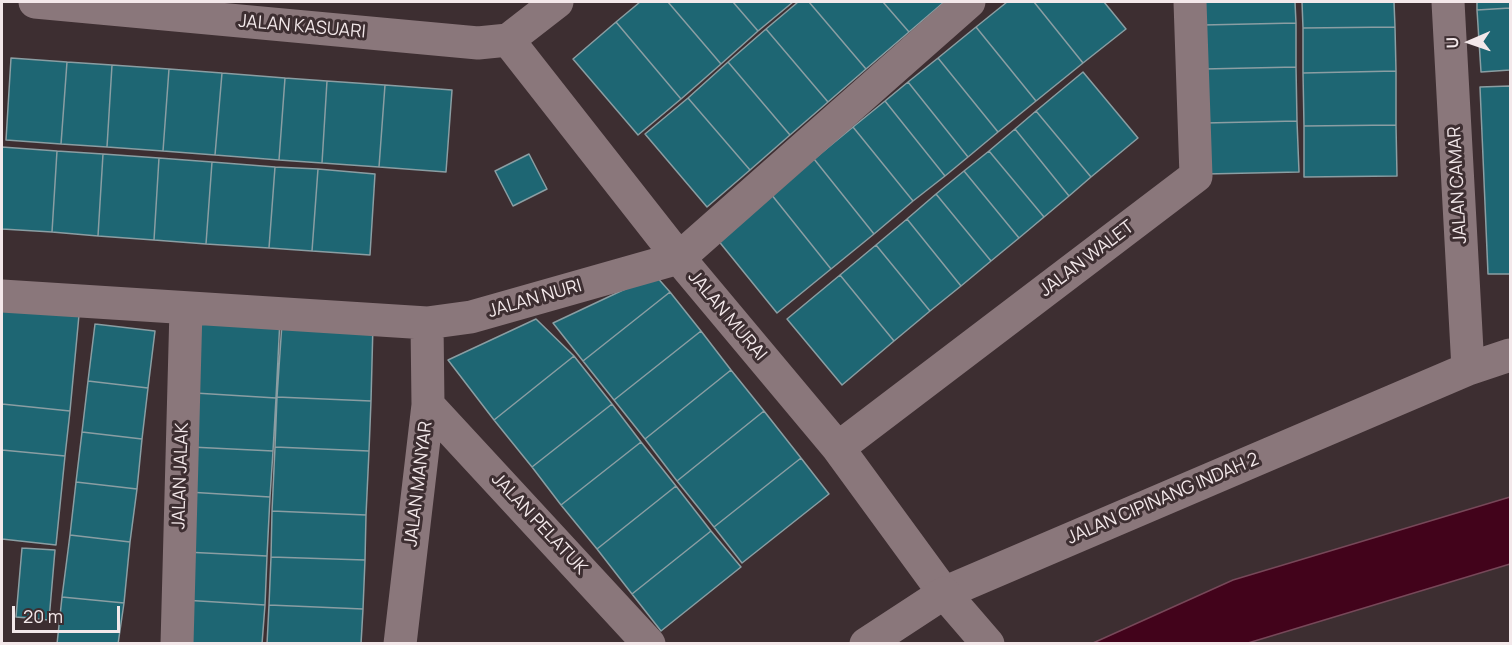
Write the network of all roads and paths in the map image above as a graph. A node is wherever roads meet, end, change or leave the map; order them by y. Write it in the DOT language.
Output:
graph roads {
  1 [pos="35,2"];
  2 [pos="557,2"];
  3 [pos="969,2"];
  4 [pos="1190,2"];
  5 [pos="1448,2"];
  6 [pos="508,40"];
  7 [pos="679,258"];
  8 [pos="2,296"];
  9 [pos="186,309"];
  10 [pos="427,323"];
  11 [pos="1510,355"];
  12 [pos="1468,369"];
  13 [pos="428,405"];
  14 [pos="838,448"];
  15 [pos="944,593"];
  16 [pos="177,644"];
  17 [pos="400,644"];
  18 [pos="649,644"];
  19 [pos="866,644"];
  20 [pos="988,644"];
  1 -- 6 [label="street, JALAN KASUARI"];
  2 -- 6 [label="street"];
  3 -- 7 [label="street, JALAN NURI"];
  4 -- 14 [label="street, JALAN WALET"];
  5 -- 12 [label="street, JALAN CAMAR"];
  6 -- 7 [label="street, JALAN MURAI"];
  7 -- 10 [label="street, JALAN NURI"];
  7 -- 14 [label="street, JALAN MURAI"];
  8 -- 9 [label="street, JALAN NURI"];
  9 -- 10 [label="street, JALAN NURI"];
  9 -- 16 [label="street, JALAN JALAK"];
  10 -- 13 [label="street, JALAN MANYAR"];
  11 -- 12 [label="street, JALAN CIPINANG INDAH 2"];
  12 -- 15 [label="street, JALAN CIPINANG INDAH 2"];
  13 -- 17 [label="street, JALAN MANYAR"];
  13 -- 18 [label="street, JALAN PELATUK"];
  14 -- 15 [label="street, JALAN MURAI"];
  15 -- 19 [label="street, JALAN CIPINANG INDAH 2"];
  15 -- 20 [label="street, JALAN MURAI"];
}
